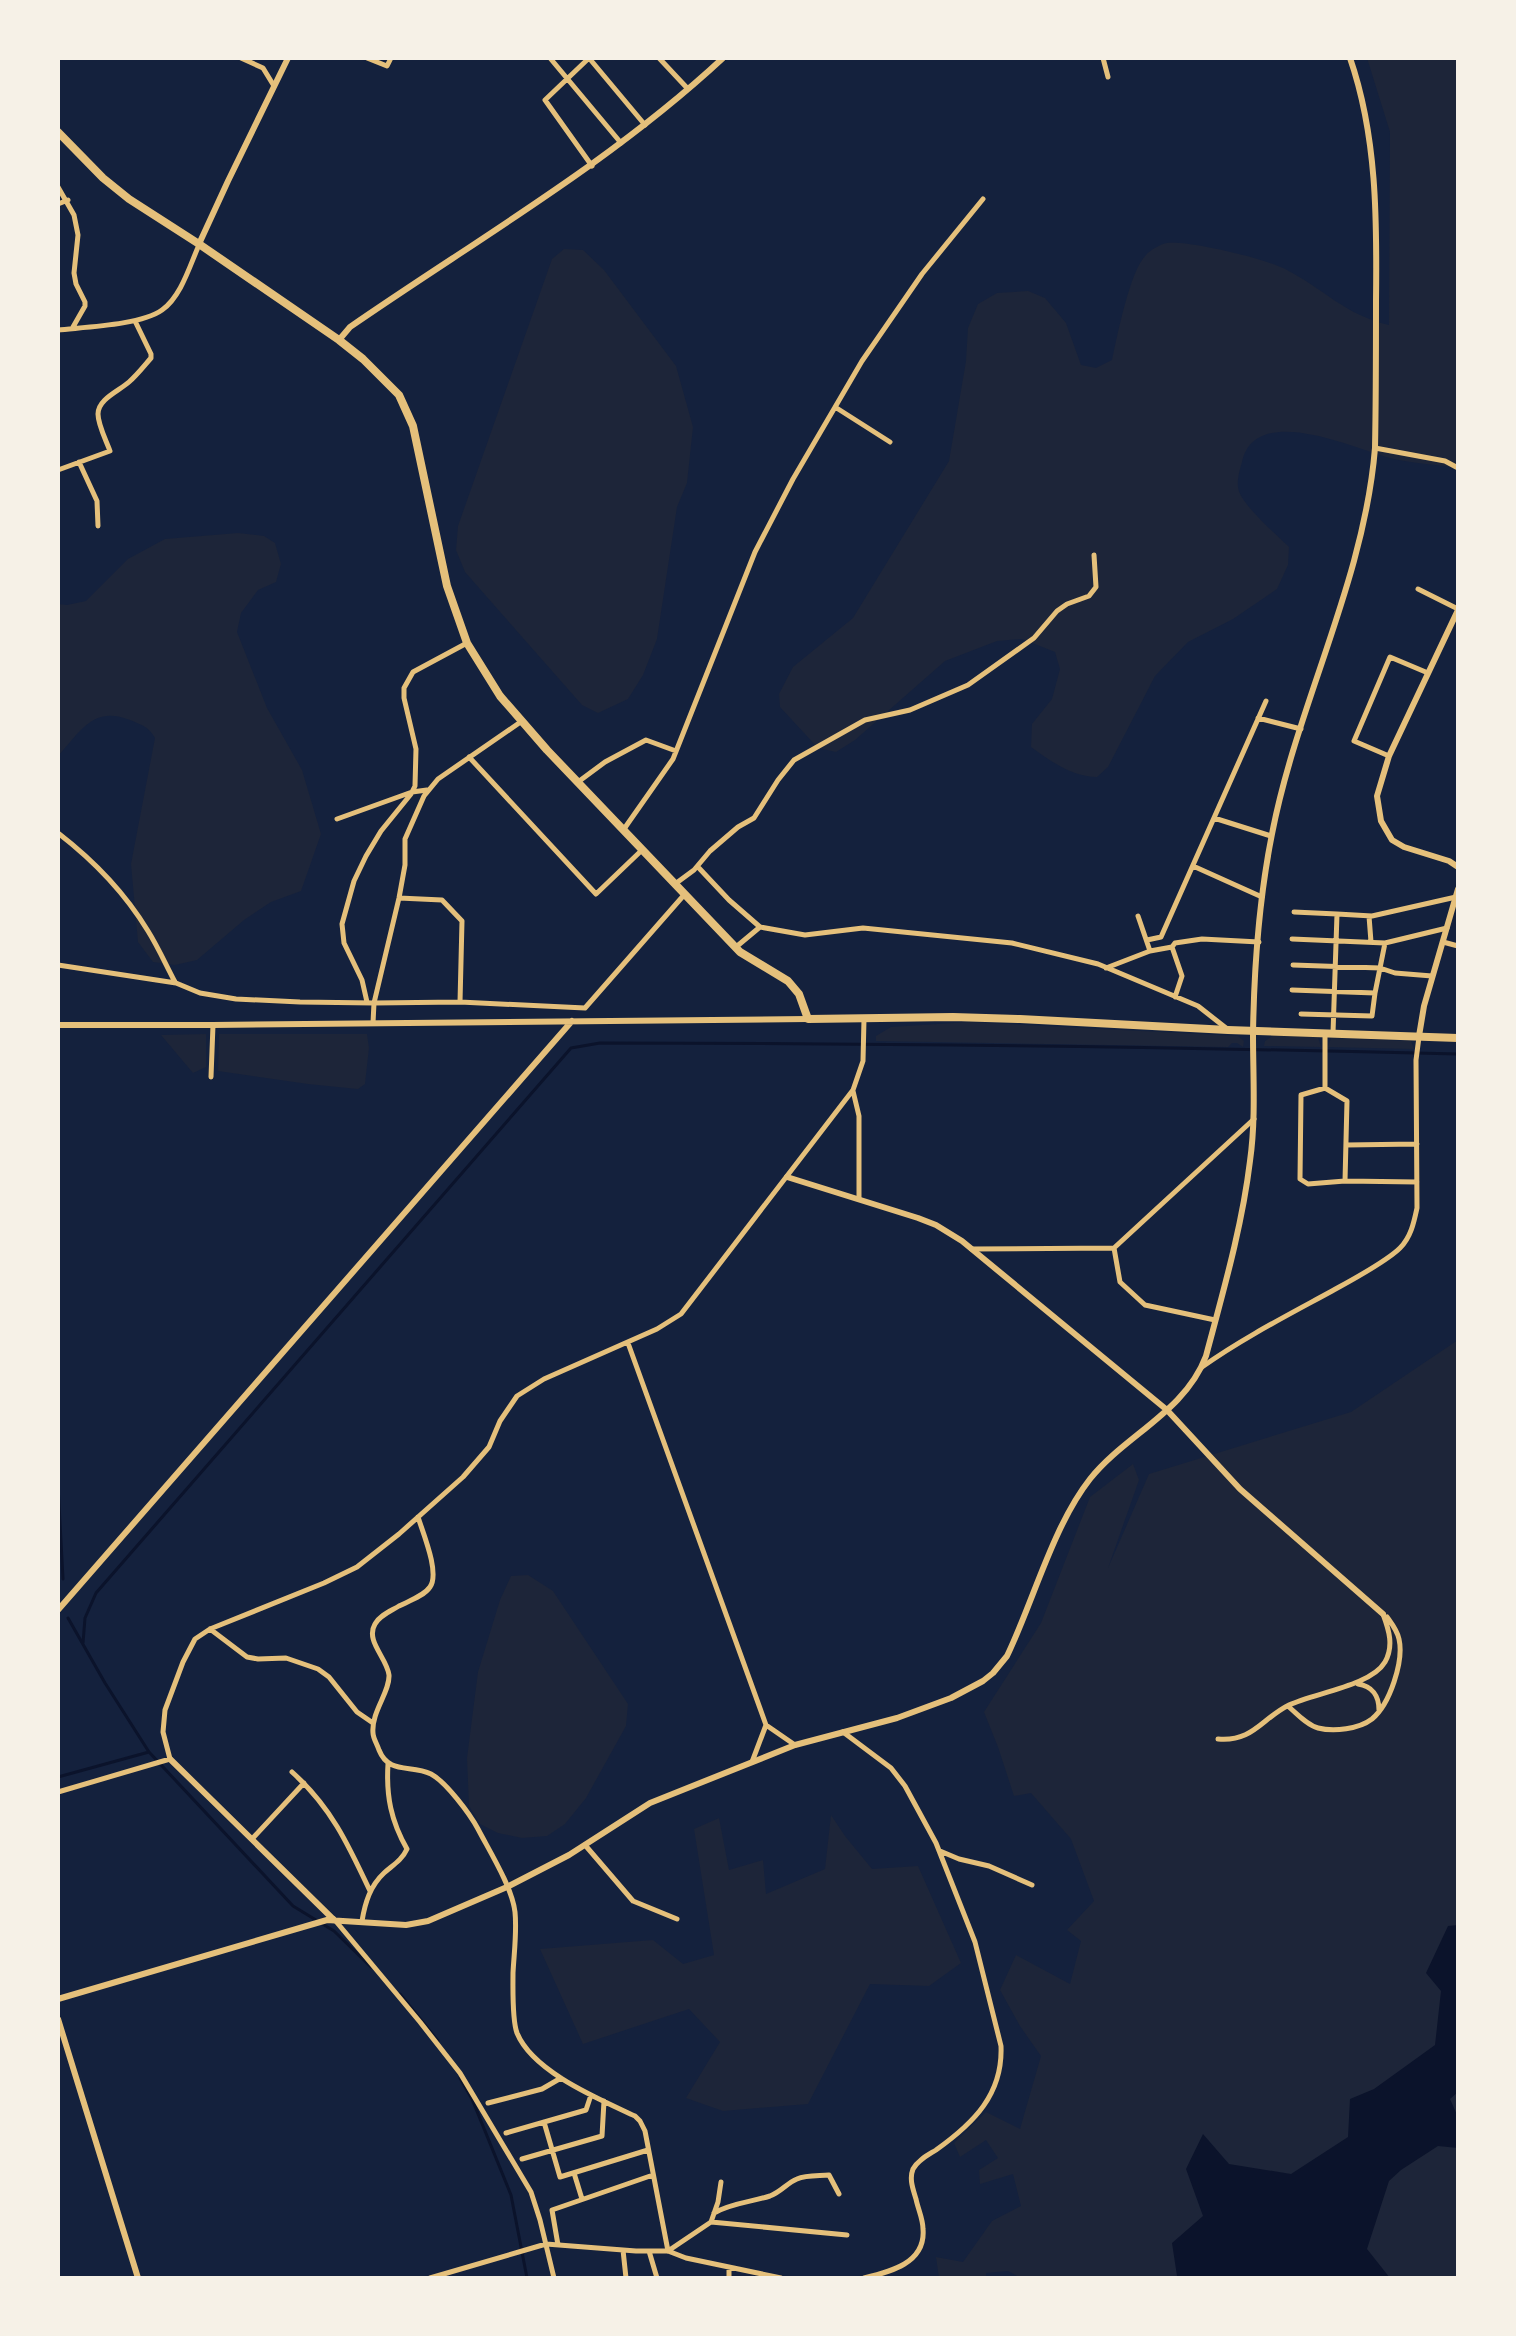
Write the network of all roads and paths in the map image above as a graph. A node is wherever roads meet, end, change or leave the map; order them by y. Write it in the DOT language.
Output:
graph roads {
  1 [pos="241,58"];
  2 [pos="288,58"];
  3 [pos="367,58"];
  4 [pos="391,58"];
  5 [pos="550,58"];
  6 [pos="659,58"];
  7 [pos="723,58"];
  8 [pos="1103,58"];
  9 [pos="1350,58"];
  10 [pos="1108,77"];
  11 [pos="566,78"];
  12 [pos="274,86"];
  13 [pos="688,89"];
  14 [pos="645,125"];
  15 [pos="58,132"];
  16 [pos="622,144"];
  17 [pos="592,166"];
  18 [pos="58,187"];
  19 [pos="983,199"];
  20 [pos="68,200"];
  21 [pos="58,204"];
  22 [pos="199,244"];
  23 [pos="135,321"];
  24 [pos="73,328"];
  25 [pos="58,330"];
  26 [pos="339,340"];
  27 [pos="835,407"];
  28 [pos="890,442"];
  29 [pos="1375,448"];
  30 [pos="79,462"];
  31 [pos="1458,468"];
  32 [pos="58,470"];
  33 [pos="98,526"];
  34 [pos="1094,555"];
  35 [pos="1418,589"];
  36 [pos="1458,609"];
  37 [pos="467,643"];
  38 [pos="1428,673"];
  39 [pos="1266,701"];
  40 [pos="1258,718"];
  41 [pos="522,721"];
  42 [pos="1301,729"];
  43 [pos="676,751"];
  44 [pos="1389,756"];
  45 [pos="469,757"];
  46 [pos="577,782"];
  47 [pos="428,789"];
  48 [pos="412,792"];
  49 [pos="1214,818"];
  50 [pos="337,819"];
  51 [pos="623,830"];
  52 [pos="58,833"];
  53 [pos="1271,836"];
  54 [pos="642,850"];
  55 [pos="697,866"];
  56 [pos="1193,866"];
  57 [pos="1458,867"];
  58 [pos="675,884"];
  59 [pos="685,894"];
  60 [pos="1457,894"];
  61 [pos="1262,897"];
  62 [pos="399,898"];
  63 [pos="1294,912"];
  64 [pos="1337,914"];
  65 [pos="1138,916"];
  66 [pos="1368,916"];
  67 [pos="1450,917"];
  68 [pos="1458,920"];
  69 [pos="760,927"];
  70 [pos="1447,928"];
  71 [pos="1292,939"];
  72 [pos="1147,940"];
  73 [pos="1336,941"];
  74 [pos="1259,942"];
  75 [pos="1371,942"];
  76 [pos="1443,942"];
  77 [pos="1385,943"];
  78 [pos="1458,946"];
  79 [pos="1172,947"];
  80 [pos="735,948"];
  81 [pos="1150,951"];
  82 [pos="58,965"];
  83 [pos="1293,965"];
  84 [pos="1335,966"];
  85 [pos="1106,968"];
  86 [pos="1380,968"];
  87 [pos="1432,976"];
  88 [pos="176,983"];
  89 [pos="1292,990"];
  90 [pos="1334,991"];
  91 [pos="1375,993"];
  92 [pos="1175,997"];
  93 [pos="371,1002"];
  94 [pos="460,1002"];
  95 [pos="1301,1014"];
  96 [pos="1334,1015"];
  97 [pos="808,1019"];
  98 [pos="864,1019"];
  99 [pos="572,1021"];
  100 [pos="373,1023"];
  101 [pos="58,1025"];
  102 [pos="213,1025"];
  103 [pos="1228,1030"];
  104 [pos="1253,1030"];
  105 [pos="1329,1032"];
  106 [pos="1419,1036"];
  107 [pos="1458,1038"];
  108 [pos="211,1074"];
  109 [pos="1325,1088"];
  110 [pos="853,1090"];
  111 [pos="1254,1119"];
  112 [pos="1417,1144"];
  113 [pos="1346,1145"];
  114 [pos="787,1177"];
  115 [pos="1345,1181"];
  116 [pos="1417,1182"];
  117 [pos="859,1198"];
  118 [pos="1114,1248"];
  119 [pos="971,1249"];
  120 [pos="1215,1320"];
  121 [pos="628,1343"];
  122 [pos="1202,1367"];
  123 [pos="1167,1410"];
  124 [pos="418,1517"];
  125 [pos="58,1610"];
  126 [pos="1383,1614"];
  127 [pos="210,1629"];
  128 [pos="1354,1683"];
  129 [pos="1287,1706"];
  130 [pos="1379,1711"];
  131 [pos="373,1723"];
  132 [pos="766,1725"];
  133 [pos="842,1731"];
  134 [pos="1218,1739"];
  135 [pos="795,1745"];
  136 [pos="167,1760"];
  137 [pos="752,1762"];
  138 [pos="388,1764"];
  139 [pos="292,1772"];
  140 [pos="304,1783"];
  141 [pos="58,1792"];
  142 [pos="252,1839"];
  143 [pos="585,1845"];
  144 [pos="939,1851"];
  145 [pos="1032,1885"];
  146 [pos="507,1887"];
  147 [pos="370,1891"];
  148 [pos="677,1919"];
  149 [pos="330,1920"];
  150 [pos="362,1921"];
  151 [pos="58,1999"];
  152 [pos="58,2019"];
  153 [pos="561,2078"];
  154 [pos="591,2095"];
  155 [pos="604,2101"];
  156 [pos="488,2103"];
  157 [pos="544,2122"];
  158 [pos="506,2133"];
  159 [pos="553,2150"];
  160 [pos="648,2150"];
  161 [pos="522,2159"];
  162 [pos="574,2173"];
  163 [pos="653,2175"];
  164 [pos="721,2182"];
  165 [pos="839,2194"];
  166 [pos="582,2199"];
  167 [pos="714,2213"];
  168 [pos="711,2222"];
  169 [pos="847,2235"];
  170 [pos="543,2245"];
  171 [pos="558,2245"];
  172 [pos="623,2250"];
  173 [pos="649,2251"];
  174 [pos="668,2251"];
  175 [pos="729,2268"];
  176 [pos="874,2277"];
  177 [pos="138,2278"];
  178 [pos="430,2278"];
  179 [pos="554,2278"];
  180 [pos="626,2278"];
  181 [pos="657,2278"];
  182 [pos="729,2278"];
  183 [pos="781,2278"];
  184 [pos="864,2278"];
  1 -- 12 [label="street"];
  2 -- 12 [label="street"];
  3 -- 4 [label="street"];
  5 -- 11 [label="street"];
  6 -- 13 [label="street"];
  7 -- 13 [label="street"];
  8 -- 10 [label="street"];
  9 -- 29 [label="street"];
  11 -- 14 [label="street"];
  11 -- 16 [label="street"];
  11 -- 17 [label="street"];
  12 -- 22 [label="street"];
  13 -- 14 [label="street"];
  14 -- 16 [label="street"];
  15 -- 22 [label="main road"];
  16 -- 17 [label="street"];
  17 -- 26 [label="street"];
  18 -- 20 [label="street"];
  19 -- 27 [label="street"];
  20 -- 21 [label="street"];
  20 -- 24 [label="street"];
  22 -- 23 [label="street"];
  22 -- 26 [label="main road"];
  23 -- 24 [label="street"];
  23 -- 30 [label="street"];
  24 -- 25 [label="street"];
  26 -- 37 [label="main road"];
  27 -- 28 [label="street"];
  27 -- 43 [label="street"];
  29 -- 31 [label="street"];
  29 -- 42 [label="street"];
  30 -- 32 [label="street"];
  30 -- 33 [label="street"];
  34 -- 55 [label="street"];
  35 -- 36 [label="street"];
  36 -- 38 [label="street"];
  37 -- 41 [label="main road"];
  37 -- 48 [label="street"];
  38 -- 44 [label="street"];
  38 -- 44 [label="street"];
  39 -- 40 [label="street"];
  40 -- 42 [label="street"];
  40 -- 49 [label="street"];
  41 -- 45 [label="street"];
  41 -- 46 [label="main road"];
  42 -- 53 [label="street"];
  43 -- 46 [label="street"];
  43 -- 51 [label="street"];
  44 -- 57 [label="street"];
  45 -- 47 [label="street"];
  45 -- 54 [label="street"];
  46 -- 51 [label="main road"];
  47 -- 48 [label="street"];
  47 -- 62 [label="street"];
  48 -- 50 [label="street"];
  48 -- 93 [label="street"];
  49 -- 53 [label="street"];
  49 -- 56 [label="street"];
  51 -- 54 [label="main road"];
  52 -- 88 [label="street"];
  53 -- 61 [label="street"];
  54 -- 58 [label="main road"];
  55 -- 58 [label="street"];
  55 -- 69 [label="street"];
  56 -- 61 [label="street"];
  56 -- 72 [label="street"];
  58 -- 59 [label="main road"];
  59 -- 80 [label="main road"];
  59 -- 94 [label="street"];
  60 -- 66 [label="street"];
  60 -- 67 [label="street"];
  61 -- 74 [label="street"];
  62 -- 93 [label="street"];
  62 -- 94 [label="street"];
  63 -- 64 [label="street"];
  64 -- 66 [label="street"];
  64 -- 73 [label="street"];
  65 -- 72 [label="street"];
  66 -- 75 [label="street"];
  67 -- 68 [label="street"];
  67 -- 70 [label="street"];
  69 -- 80 [label="street"];
  69 -- 85 [label="street"];
  70 -- 76 [label="street"];
  70 -- 77 [label="street"];
  71 -- 73 [label="street"];
  72 -- 81 [label="street"];
  73 -- 75 [label="street"];
  73 -- 84 [label="street"];
  74 -- 79 [label="street"];
  74 -- 104 [label="street"];
  75 -- 77 [label="street"];
  76 -- 78 [label="street"];
  76 -- 87 [label="street"];
  77 -- 86 [label="street"];
  79 -- 81 [label="street"];
  79 -- 92 [label="street"];
  80 -- 97 [label="main road"];
  81 -- 85 [label="street"];
  82 -- 88 [label="street"];
  83 -- 84 [label="street"];
  84 -- 86 [label="street"];
  84 -- 90 [label="street"];
  85 -- 92 [label="street"];
  86 -- 87 [label="street"];
  86 -- 91 [label="street"];
  87 -- 106 [label="street"];
  88 -- 93 [label="street"];
  89 -- 90 [label="street"];
  90 -- 91 [label="street"];
  90 -- 96 [label="street"];
  91 -- 96 [label="street"];
  92 -- 103 [label="street"];
  93 -- 94 [label="street"];
  93 -- 100 [label="street"];
  95 -- 96 [label="street"];
  96 -- 105 [label="street"];
  97 -- 98 [label="main road"];
  97 -- 99 [label="street"];
  98 -- 103 [label="main road"];
  98 -- 110 [label="street"];
  99 -- 100 [label="street"];
  99 -- 125 [label="street"];
  100 -- 102 [label="street"];
  101 -- 102 [label="street"];
  102 -- 108 [label="street"];
  103 -- 104 [label="main road"];
  104 -- 105 [label="main road"];
  104 -- 111 [label="street"];
  105 -- 106 [label="main road"];
  105 -- 109 [label="street"];
  106 -- 107 [label="main road"];
  106 -- 112 [label="street"];
  109 -- 113 [label="street"];
  109 -- 115 [label="street"];
  110 -- 114 [label="street"];
  110 -- 117 [label="street"];
  111 -- 118 [label="street"];
  111 -- 120 [label="street"];
  112 -- 113 [label="street"];
  112 -- 116 [label="street"];
  113 -- 115 [label="street"];
  114 -- 117 [label="street"];
  114 -- 121 [label="street"];
  115 -- 116 [label="street"];
  116 -- 122 [label="street"];
  117 -- 119 [label="street"];
  118 -- 119 [label="street"];
  118 -- 120 [label="street"];
  119 -- 123 [label="street"];
  120 -- 122 [label="street"];
  121 -- 124 [label="street"];
  121 -- 132 [label="street"];
  122 -- 123 [label="street"];
  123 -- 126 [label="street"];
  123 -- 133 [label="street"];
  124 -- 127 [label="street"];
  124 -- 131 [label="street"];
  126 -- 128 [label="street"];
  126 -- 130 [label="street"];
  127 -- 131 [label="street"];
  127 -- 136 [label="street"];
  128 -- 129 [label="street"];
  128 -- 130 [label="street"];
  129 -- 130 [label="street"];
  129 -- 134 [label="street"];
  131 -- 138 [label="street"];
  132 -- 135 [label="street"];
  132 -- 137 [label="street"];
  133 -- 135 [label="street"];
  133 -- 144 [label="street"];
  135 -- 137 [label="street"];
  136 -- 141 [label="street"];
  136 -- 142 [label="street"];
  137 -- 143 [label="street"];
  138 -- 146 [label="street"];
  138 -- 147 [label="street"];
  139 -- 140 [label="street"];
  140 -- 142 [label="street"];
  140 -- 147 [label="street"];
  142 -- 149 [label="street"];
  143 -- 146 [label="street"];
  143 -- 148 [label="street"];
  144 -- 145 [label="street"];
  144 -- 176 [label="street"];
  146 -- 150 [label="street"];
  146 -- 153 [label="street"];
  147 -- 150 [label="street"];
  149 -- 150 [label="street"];
  149 -- 151 [label="street"];
  149 -- 170 [label="street"];
  152 -- 177 [label="street"];
  153 -- 154 [label="street"];
  153 -- 156 [label="street"];
  154 -- 155 [label="street"];
  154 -- 157 [label="street"];
  155 -- 159 [label="street"];
  155 -- 160 [label="street"];
  157 -- 158 [label="street"];
  157 -- 159 [label="street"];
  159 -- 161 [label="street"];
  159 -- 162 [label="street"];
  160 -- 162 [label="street"];
  160 -- 163 [label="street"];
  162 -- 166 [label="street"];
  163 -- 166 [label="street"];
  163 -- 174 [label="street"];
  164 -- 167 [label="street"];
  165 -- 167 [label="street"];
  166 -- 171 [label="street"];
  167 -- 168 [label="street"];
  168 -- 169 [label="street"];
  168 -- 174 [label="street"];
  170 -- 171 [label="street"];
  170 -- 178 [label="street"];
  170 -- 179 [label="street"];
  171 -- 172 [label="street"];
  172 -- 173 [label="street"];
  172 -- 180 [label="street"];
  173 -- 174 [label="street"];
  173 -- 181 [label="street"];
  174 -- 175 [label="street"];
  175 -- 182 [label="street"];
  175 -- 183 [label="street"];
  176 -- 184 [label="street"];
}
